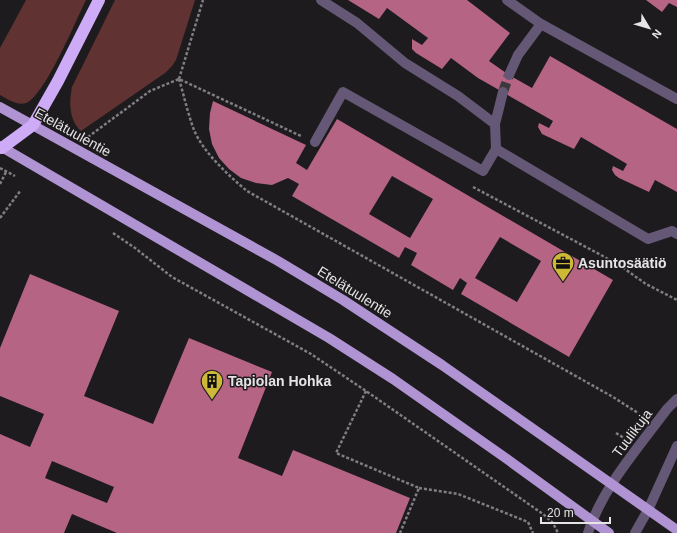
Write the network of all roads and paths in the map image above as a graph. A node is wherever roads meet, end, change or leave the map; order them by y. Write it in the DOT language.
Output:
graph roads {
  1 [pos="99,0"];
  2 [pos="204,0"];
  3 [pos="321,0"];
  4 [pos="507,0"];
  5 [pos="541,24"];
  6 [pos="509,75"];
  7 [pos="179,79"];
  8 [pos="502,92"];
  9 [pos="677,99"];
  10 [pos="1,108"];
  11 [pos="495,124"];
  12 [pos="33,125"];
  13 [pos="88,137"];
  14 [pos="315,142"];
  15 [pos="1,147"];
  16 [pos="496,149"];
  17 [pos="0,168"];
  18 [pos="6,172"];
  19 [pos="20,179"];
  20 [pos="0,184"];
  21 [pos="474,187"];
  22 [pos="21,190"];
  23 [pos="0,218"];
  24 [pos="110,232"];
  25 [pos="677,234"];
  26 [pos="677,300"];
  27 [pos="366,391"];
  28 [pos="677,399"];
  29 [pos="638,413"];
  30 [pos="677,446"];
  31 [pos="611,485"];
  32 [pos="419,488"];
  33 [pos="648,510"];
  34 [pos="592,520"];
  35 [pos="677,530"];
  36 [pos="400,533"];
  37 [pos="533,533"];
  38 [pos="558,533"];
  39 [pos="588,533"];
  40 [pos="609,533"];
  41 [pos="635,533"];
  1 -- 12 [label="highway"];
  2 -- 7 [label="path"];
  3 -- 11 [label="street"];
  4 -- 5 [label="street"];
  5 -- 6 [label="street"];
  5 -- 9 [label="street"];
  7 -- 13 [label="path"];
  7 -- 14 [label="path"];
  7 -- 29 [label="path"];
  8 -- 11 [label="street"];
  10 -- 12 [label="main road, Etelätuulentie"];
  11 -- 16 [label="street"];
  12 -- 15 [label="highway"];
  12 -- 31 [label="main road, Etelätuulentie"];
  14 -- 16 [label="street"];
  15 -- 34 [label="main road"];
  16 -- 25 [label="street"];
  17 -- 18 [label="path"];
  18 -- 19 [label="path"];
  18 -- 20 [label="path"];
  21 -- 26 [label="path"];
  22 -- 23 [label="path"];
  24 -- 27 [label="path"];
  27 -- 32 [label="path"];
  27 -- 38 [label="path"];
  28 -- 31 [label="street, Tuulikuja"];
  30 -- 33 [label="street"];
  31 -- 33 [label="main road, Etelätuulentie"];
  31 -- 34 [label="street, Tuulikuja"];
  32 -- 36 [label="path"];
  32 -- 37 [label="path"];
  33 -- 35 [label="main road, Etelätuulentie"];
  33 -- 41 [label="street"];
  34 -- 39 [label="street, Tuulikuja"];
  34 -- 40 [label="main road"];
}
